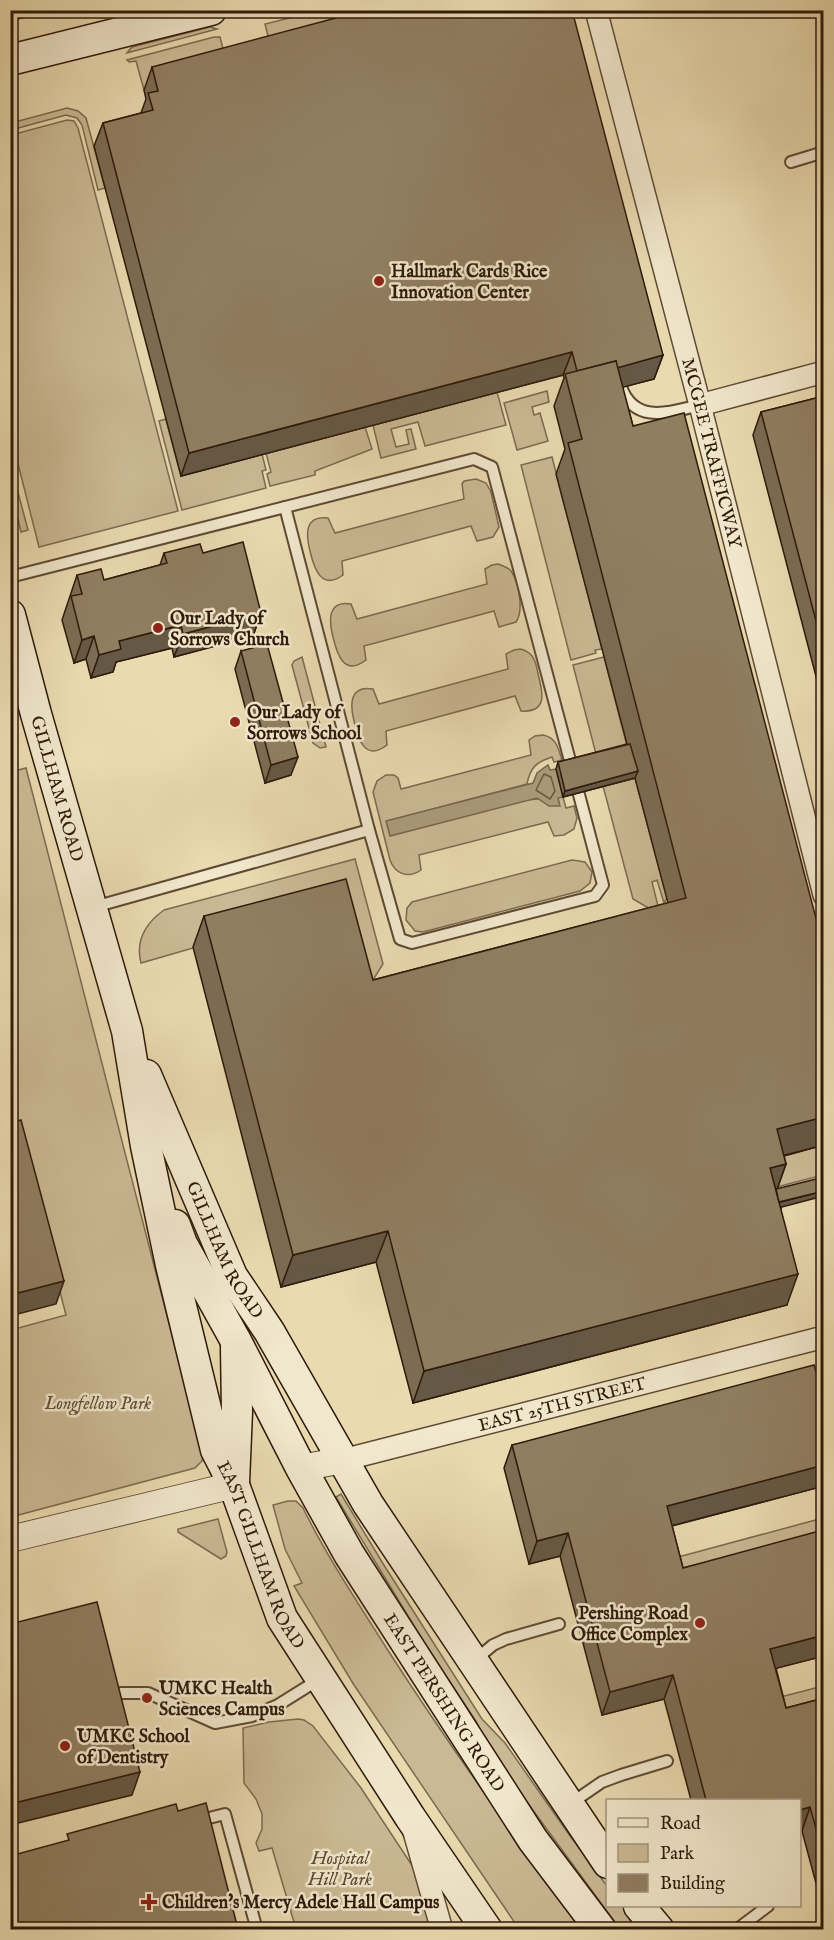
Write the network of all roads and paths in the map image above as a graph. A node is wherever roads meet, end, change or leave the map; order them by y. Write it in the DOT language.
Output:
graph roads {
  1 [pos="211,10"];
  2 [pos="596,10"];
  3 [pos="10,60"];
  4 [pos="824,152"];
  5 [pos="790,162"];
  6 [pos="824,372"];
  7 [pos="621,387"];
  8 [pos="700,405"];
  9 [pos="285,507"];
  10 [pos="10,577"];
  11 [pos="10,615"];
  12 [pos="369,830"];
  13 [pos="823,895"];
  14 [pos="91,908"];
  15 [pos="127,1031"];
  16 [pos="146,1146"];
  17 [pos="171,1265"];
  18 [pos="232,1275"];
  19 [pos="824,1337"];
  20 [pos="236,1341"];
  21 [pos="343,1460"];
  22 [pos="301,1468"];
  23 [pos="234,1485"];
  24 [pos="10,1539"];
  25 [pos="559,1624"];
  26 [pos="473,1661"];
  27 [pos="321,1678"];
  28 [pos="107,1696"];
  29 [pos="667,1761"];
  30 [pos="569,1805"];
  31 [pos="410,1817"];
  32 [pos="192,1822"];
  33 [pos="606,1860"];
  34 [pos="641,1907"];
  35 [pos="765,1907"];
  36 [pos="257,1929"];
  37 [pos="442,1929"];
  38 [pos="487,1929"];
  39 [pos="601,1929"];
  40 [pos="659,1929"];
  41 [pos="736,1929"];
  1 -- 3 [label="main road"];
  2 -- 8 [label="street, MCGEE TRAFFICWAY"];
  4 -- 5 [label="lane"];
  6 -- 8 [label="street"];
  7 -- 8 [label="lane"];
  8 -- 13 [label="street, MCGEE TRAFFICWAY"];
  9 -- 10 [label="lane"];
  9 -- 12 [label="lane"];
  9 -- 12 [label="lane"];
  11 -- 14 [label="main road, GILLHAM ROAD"];
  12 -- 14 [label="lane"];
  14 -- 15 [label="main road, GILLHAM ROAD"];
  15 -- 16 [label="main road, GILLHAM ROAD"];
  15 -- 18 [label="main road, GILLHAM ROAD"];
  16 -- 17 [label="main road, GILLHAM ROAD"];
  16 -- 20 [label="main road, GILLHAM ROAD"];
  17 -- 23 [label="main road, EAST GILLHAM ROAD"];
  18 -- 20 [label="main road"];
  18 -- 21 [label="main road, GILLHAM ROAD"];
  19 -- 21 [label="street, EAST 25TH STREET"];
  20 -- 22 [label="main road, GILLHAM ROAD"];
  20 -- 23 [label="main road"];
  21 -- 22 [label="street, EAST 25TH STREET"];
  21 -- 26 [label="main road"];
  22 -- 39 [label="main road, EAST PERSHING ROAD"];
  23 -- 24 [label="street"];
  23 -- 27 [label="main road, EAST GILLHAM ROAD"];
  25 -- 26 [label="lane"];
  26 -- 30 [label="main road"];
  27 -- 28 [label="lane"];
  27 -- 31 [label="main road, EAST GILLHAM ROAD"];
  29 -- 30 [label="lane"];
  30 -- 33 [label="main road"];
  31 -- 37 [label="street"];
  31 -- 38 [label="main road"];
  32 -- 36 [label="lane"];
  34 -- 40 [label="main road"];
  35 -- 41 [label="lane"];
}
